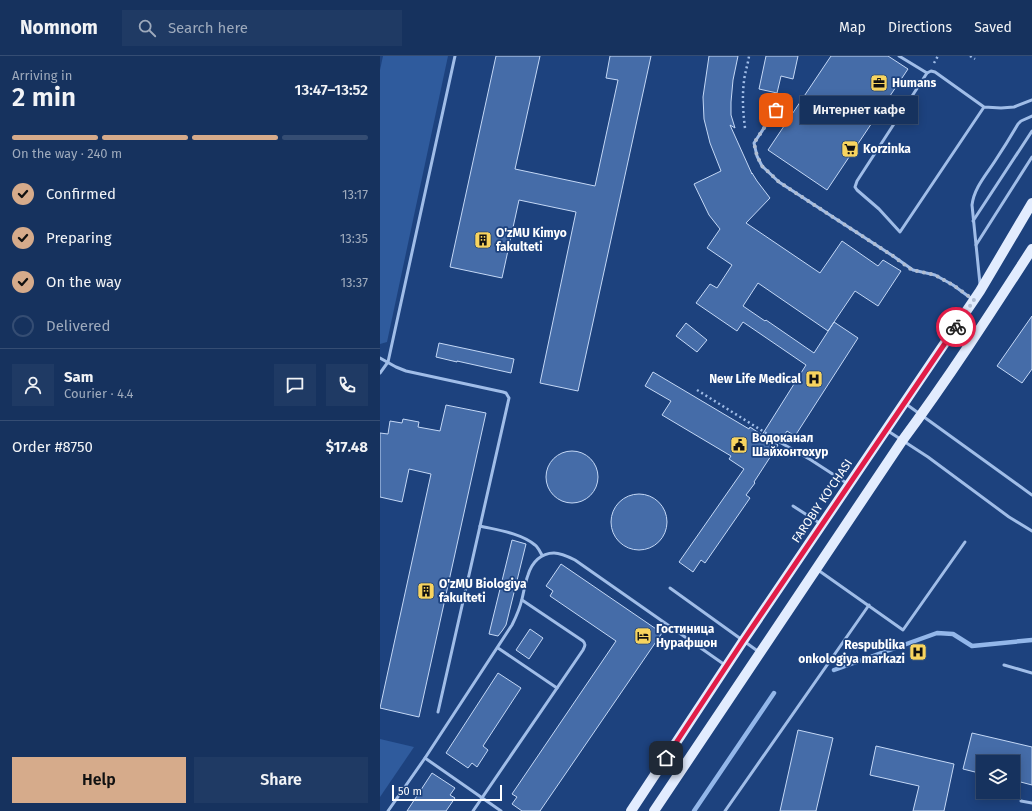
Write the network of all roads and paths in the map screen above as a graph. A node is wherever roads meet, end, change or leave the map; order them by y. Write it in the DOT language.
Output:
graph roads {
  1 [pos="455,56"];
  2 [pos="749,56"];
  3 [pos="899,56"];
  4 [pos="970,56"];
  5 [pos="975,59"];
  6 [pos="927,73"];
  7 [pos="1032,100"];
  8 [pos="984,107"];
  9 [pos="776,110"];
  10 [pos="1032,116"];
  11 [pos="745,128"];
  12 [pos="1032,131"];
  13 [pos="1032,157"];
  14 [pos="1032,203"];
  15 [pos="973,221"];
  16 [pos="976,245"];
  17 [pos="1032,249"];
  18 [pos="980,291"];
  19 [pos="974,300"];
  20 [pos="380,358"];
  21 [pos="388,362"];
  22 [pos="380,373"];
  23 [pos="697,390"];
  24 [pos="905,403"];
  25 [pos="921,416"];
  26 [pos="886,430"];
  27 [pos="776,440"];
  28 [pos="902,441"];
  29 [pos="849,485"];
  30 [pos="1032,495"];
  31 [pos="794,506"];
  32 [pos="822,524"];
  33 [pos="480,526"];
  34 [pos="1032,531"];
  35 [pos="965,542"];
  36 [pos="542,555"];
  37 [pos="816,569"];
  38 [pos="670,588"];
  39 [pos="522,600"];
  40 [pos="869,605"];
  41 [pos="743,641"];
  42 [pos="498,648"];
  43 [pos="760,653"];
  44 [pos="1004,665"];
  45 [pos="727,666"];
  46 [pos="1032,673"];
  47 [pos="557,688"];
  48 [pos="438,712"];
  49 [pos="425,758"];
  50 [pos="482,798"];
  51 [pos="1021,801"];
  52 [pos="1032,803"];
  53 [pos="388,811"];
  54 [pos="473,811"];
  55 [pos="501,811"];
  56 [pos="631,811"];
  57 [pos="654,811"];
  58 [pos="726,811"];
  1 -- 21 [label="lane"];
  2 -- 11 [label="path"];
  3 -- 6 [label="lane"];
  4 -- 5 [label="path"];
  6 -- 8 [label="lane"];
  6 -- 8 [label="lane"];
  7 -- 8 [label="lane"];
  9 -- 19 [label="lane"];
  10 -- 15 [label="lane"];
  12 -- 15 [label="lane"];
  13 -- 16 [label="lane"];
  14 -- 18 [label="main road, FAROBIY KO'CHASI"];
  15 -- 16 [label="lane"];
  16 -- 18 [label="lane"];
  17 -- 25 [label="main road"];
  18 -- 19 [label="main road, FAROBIY KO'CHASI"];
  19 -- 24 [label="main road, FAROBIY KO'CHASI"];
  20 -- 21 [label="lane"];
  21 -- 22 [label="lane"];
  21 -- 33 [label="lane"];
  23 -- 27 [label="path"];
  24 -- 25 [label="lane"];
  24 -- 26 [label="main road, FAROBIY KO'CHASI"];
  25 -- 28 [label="main road"];
  25 -- 30 [label="lane"];
  26 -- 28 [label="lane"];
  26 -- 29 [label="main road, FAROBIY KO'CHASI"];
  27 -- 29 [label="lane"];
  28 -- 34 [label="lane"];
  28 -- 37 [label="main road"];
  29 -- 32 [label="main road, FAROBIY KO'CHASI"];
  31 -- 32 [label="lane"];
  32 -- 41 [label="main road, FAROBIY KO'CHASI"];
  33 -- 36 [label="lane"];
  33 -- 48 [label="lane"];
  35 -- 40 [label="lane"];
  36 -- 39 [label="lane"];
  36 -- 45 [label="lane"];
  37 -- 40 [label="lane"];
  37 -- 43 [label="main road"];
  38 -- 41 [label="lane"];
  39 -- 42 [label="lane"];
  39 -- 47 [label="lane"];
  40 -- 58 [label="lane"];
  41 -- 43 [label="lane"];
  41 -- 45 [label="main road, FAROBIY KO'CHASI"];
  42 -- 47 [label="lane"];
  42 -- 49 [label="lane"];
  43 -- 57 [label="main road"];
  44 -- 46 [label="lane"];
  45 -- 56 [label="main road, FAROBIY KO'CHASI"];
  47 -- 50 [label="lane"];
  49 -- 50 [label="lane"];
  49 -- 53 [label="lane"];
  50 -- 54 [label="lane"];
  50 -- 55 [label="lane"];
  51 -- 52 [label="lane"];
}
